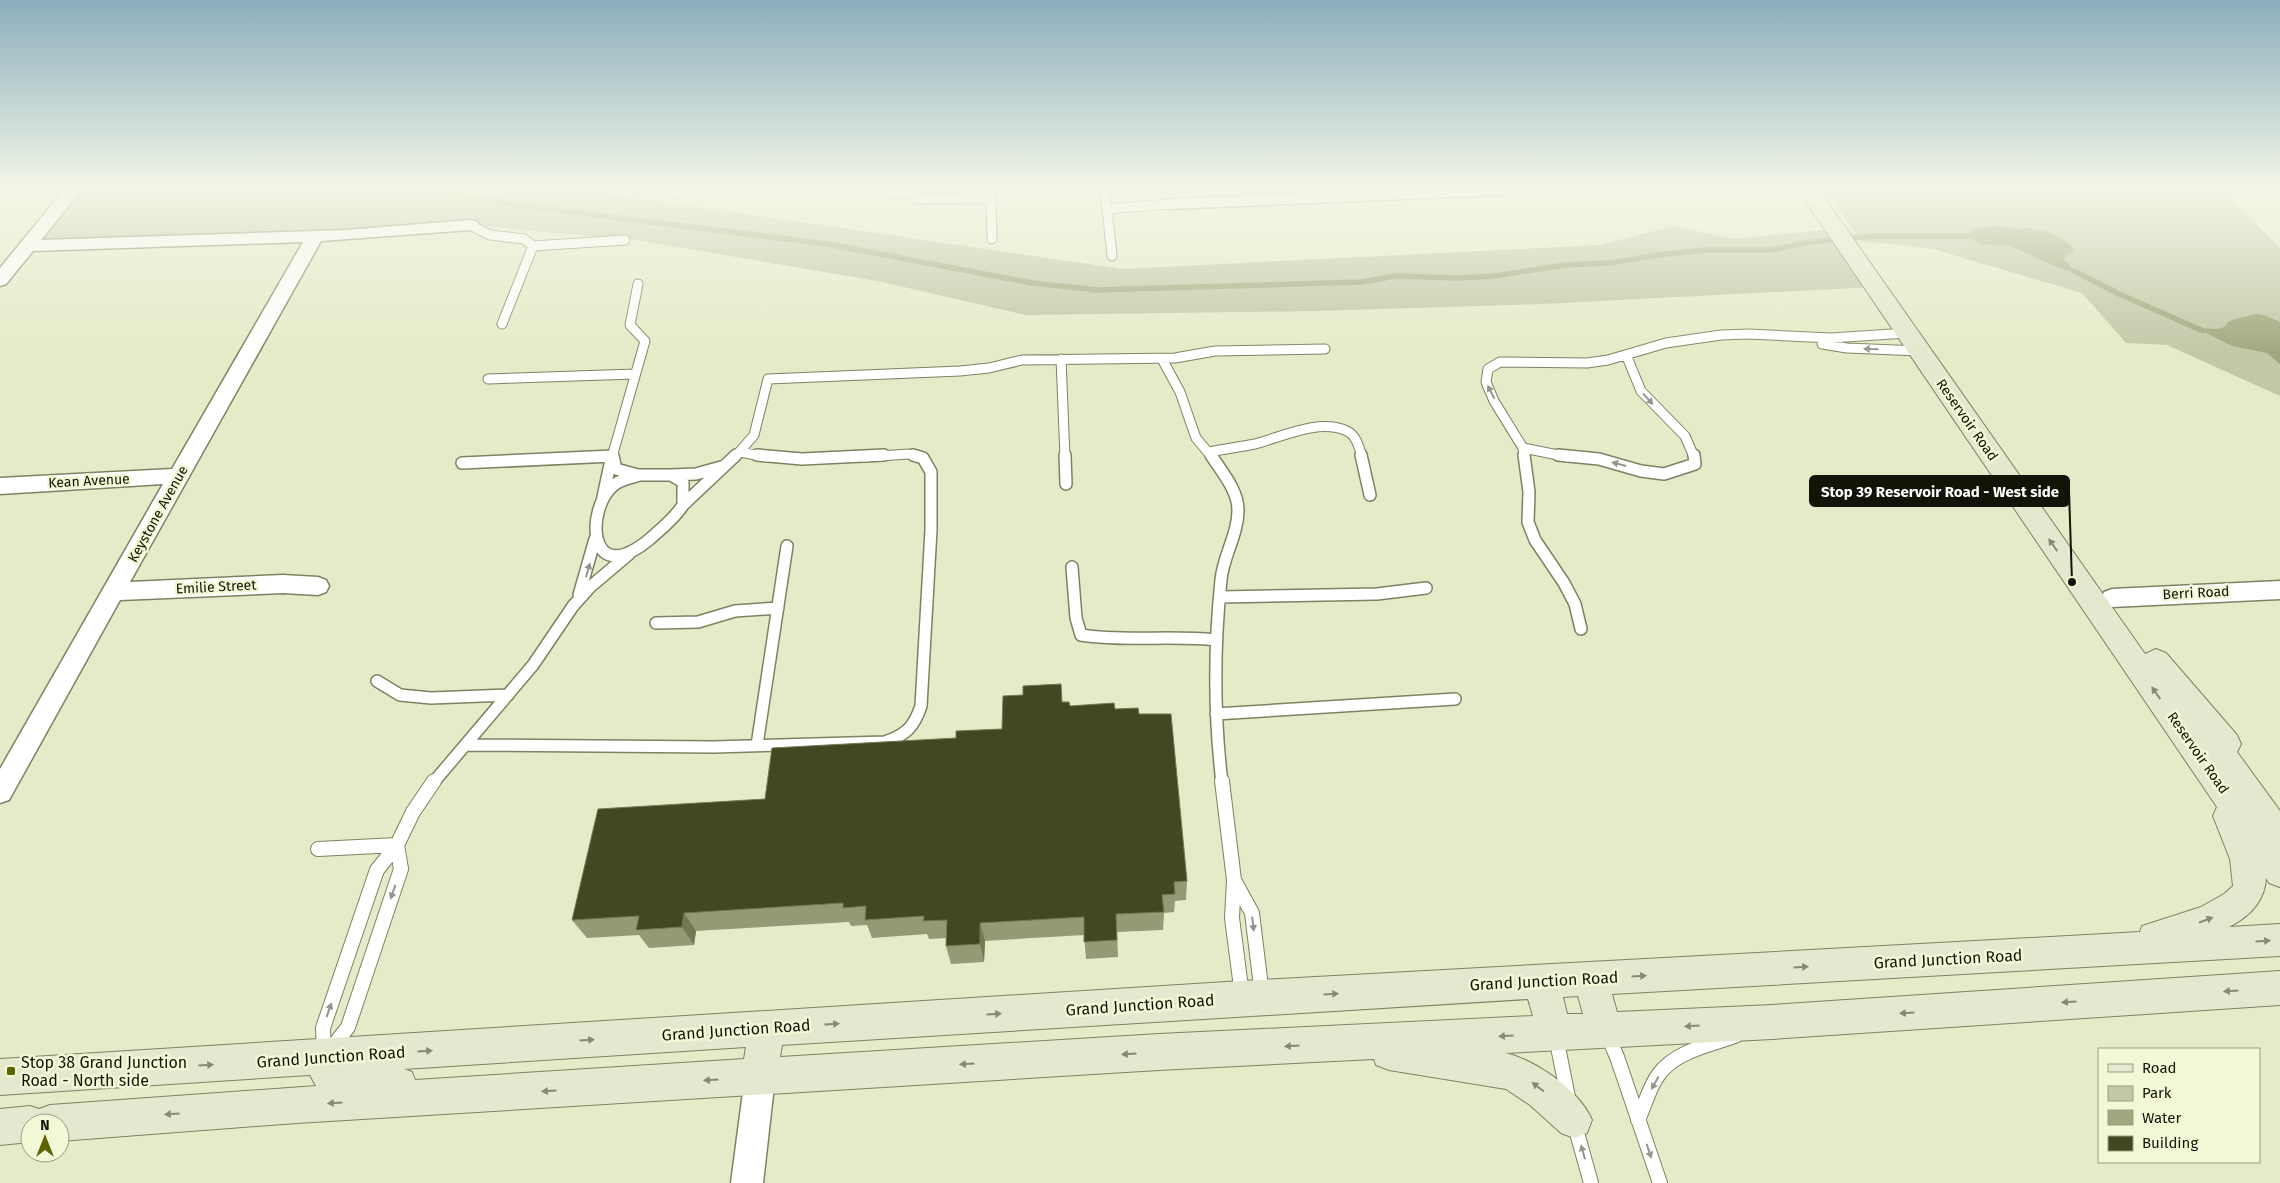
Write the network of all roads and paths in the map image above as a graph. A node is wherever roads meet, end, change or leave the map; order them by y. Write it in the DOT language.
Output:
graph roads {
  1 [pos="51,245"];
  2 [pos="310,245"];
  3 [pos="546,245"];
  4 [pos="1111,245"];
  5 [pos="1855,245"];
  6 [pos="28,246"];
  7 [pos="534,246"];
  8 [pos="1112,256"];
  9 [pos="1864,258"];
  10 [pos="0,280"];
  11 [pos="638,284"];
  12 [pos="502,324"];
  13 [pos="1797,338"];
  14 [pos="1913,342"];
  15 [pos="1325,349"];
  16 [pos="1627,356"];
  17 [pos="1162,358"];
  18 [pos="1061,359"];
  19 [pos="635,374"];
  20 [pos="488,379"];
  21 [pos="1523,448"];
  22 [pos="740,452"];
  23 [pos="1209,452"];
  24 [pos="613,456"];
  25 [pos="462,463"];
  26 [pos="727,465"];
  27 [pos="639,475"];
  28 [pos="671,475"];
  29 [pos="178,476"];
  30 [pos="1066,484"];
  31 [pos="0,486"];
  32 [pos="1370,495"];
  33 [pos="602,505"];
  34 [pos="683,506"];
  35 [pos="596,532"];
  36 [pos="787,546"];
  37 [pos="629,554"];
  38 [pos="1072,567"];
  39 [pos="318,586"];
  40 [pos="1426,588"];
  41 [pos="2280,590"];
  42 [pos="114,592"];
  43 [pos="1220,597"];
  44 [pos="2101,598"];
  45 [pos="573,606"];
  46 [pos="778,608"];
  47 [pos="656,623"];
  48 [pos="1581,628"];
  49 [pos="1216,640"];
  50 [pos="2156,661"];
  51 [pos="377,682"];
  52 [pos="508,695"];
  53 [pos="1455,700"];
  54 [pos="1216,714"];
  55 [pos="466,745"];
  56 [pos="757,745"];
  57 [pos="2213,776"];
  58 [pos="0,792"];
  59 [pos="2280,807"];
  60 [pos="2280,837"];
  61 [pos="397,845"];
  62 [pos="318,849"];
  63 [pos="2280,872"];
  64 [pos="1234,880"];
  65 [pos="2280,940"];
  66 [pos="2110,950"];
  67 [pos="1590,978"];
  68 [pos="1541,981"];
  69 [pos="2280,988"];
  70 [pos="1252,998"];
  71 [pos="1772,1022"];
  72 [pos="766,1027"];
  73 [pos="1605,1030"];
  74 [pos="1555,1033"];
  75 [pos="1332,1044"];
  76 [pos="324,1058"];
  77 [pos="0,1077"];
  78 [pos="760,1077"];
  79 [pos="506,1094"];
  80 [pos="1574,1120"];
  81 [pos="1638,1120"];
  82 [pos="70,1122"];
  83 [pos="20,1125"];
  84 [pos="0,1127"];
  85 [pos="747,1183"];
  86 [pos="1592,1183"];
  87 [pos="1660,1183"];
  1 -- 6 [label="street"];
  2 -- 29 [label="street, Keystone Avenue"];
  3 -- 7 [label="lane"];
  4 -- 8 [label="lane"];
  5 -- 9 [label="main road, Reservoir Road"];
  6 -- 10 [label="street"];
  7 -- 12 [label="lane"];
  9 -- 14 [label="main road, Reservoir Road"];
  9 -- 44 [label="main road, Reservoir Road"];
  11 -- 19 [label="lane"];
  13 -- 14 [label="lane"];
  14 -- 13 [label="lane, one-way"];
  13 -- 16 [label="lane"];
  44 -- 14 [label="main road, Reservoir Road, one-way"];
  15 -- 17 [label="lane"];
  21 -- 16 [label="lane, one-way"];
  16 -- 21 [label="lane, one-way"];
  17 -- 18 [label="lane"];
  17 -- 23 [label="lane"];
  18 -- 22 [label="lane"];
  18 -- 30 [label="lane"];
  19 -- 20 [label="lane"];
  19 -- 24 [label="lane"];
  21 -- 48 [label="lane"];
  22 -- 26 [label="lane"];
  22 -- 56 [label="lane"];
  23 -- 32 [label="lane"];
  23 -- 43 [label="lane"];
  24 -- 25 [label="lane"];
  24 -- 27 [label="lane"];
  24 -- 33 [label="lane"];
  26 -- 28 [label="lane"];
  26 -- 34 [label="lane"];
  27 -- 28 [label="lane"];
  27 -- 33 [label="lane"];
  28 -- 34 [label="lane"];
  29 -- 31 [label="street, Kean Avenue"];
  29 -- 42 [label="street, Keystone Avenue"];
  33 -- 35 [label="lane"];
  34 -- 37 [label="lane"];
  35 -- 37 [label="lane"];
  45 -- 35 [label="lane, one-way"];
  36 -- 46 [label="lane"];
  37 -- 45 [label="lane"];
  38 -- 49 [label="lane"];
  39 -- 42 [label="street, Emilie Street"];
  40 -- 43 [label="lane"];
  41 -- 44 [label="street, Berri Road"];
  42 -- 58 [label="street, Keystone Avenue"];
  43 -- 49 [label="lane"];
  44 -- 50 [label="main road, Reservoir Road"];
  57 -- 44 [label="main road, Reservoir Road, one-way"];
  45 -- 52 [label="lane"];
  46 -- 47 [label="lane"];
  46 -- 56 [label="lane"];
  49 -- 54 [label="lane"];
  50 -- 59 [label="main road"];
  50 -- 60 [label="main road, Reservoir Road"];
  51 -- 52 [label="lane"];
  52 -- 55 [label="lane"];
  53 -- 54 [label="lane"];
  54 -- 64 [label="lane"];
  55 -- 56 [label="lane"];
  55 -- 61 [label="lane"];
  57 -- 63 [label="main road, Reservoir Road"];
  66 -- 57 [label="main road, one-way"];
  61 -- 62 [label="lane"];
  76 -- 61 [label="lane, one-way"];
  61 -- 76 [label="lane, one-way"];
  64 -- 70 [label="lane"];
  64 -- 70 [label="lane, one-way"];
  66 -- 65 [label="main road, Grand Junction Road, one-way"];
  67 -- 66 [label="main road, Grand Junction Road, one-way"];
  67 -- 68 [label="main road, Grand Junction Road"];
  67 -- 73 [label="main road"];
  70 -- 68 [label="main road, Grand Junction Road, one-way"];
  68 -- 74 [label="main road"];
  69 -- 71 [label="main road, one-way"];
  72 -- 70 [label="main road, Grand Junction Road, one-way"];
  71 -- 73 [label="main road, one-way"];
  71 -- 81 [label="lane, one-way"];
  76 -- 72 [label="main road, Grand Junction Road, one-way"];
  72 -- 78 [label="main road"];
  73 -- 74 [label="main road"];
  73 -- 81 [label="lane"];
  74 -- 75 [label="main road, one-way"];
  74 -- 80 [label="lane"];
  75 -- 78 [label="main road, one-way"];
  80 -- 75 [label="main road, one-way"];
  77 -- 76 [label="main road, Grand Junction Road, one-way"];
  76 -- 79 [label="main road"];
  78 -- 79 [label="main road, one-way"];
  78 -- 85 [label="street"];
  79 -- 82 [label="main road, one-way"];
  86 -- 80 [label="lane, one-way"];
  81 -- 87 [label="lane, one-way"];
  83 -- 84 [label="main road"];
}
